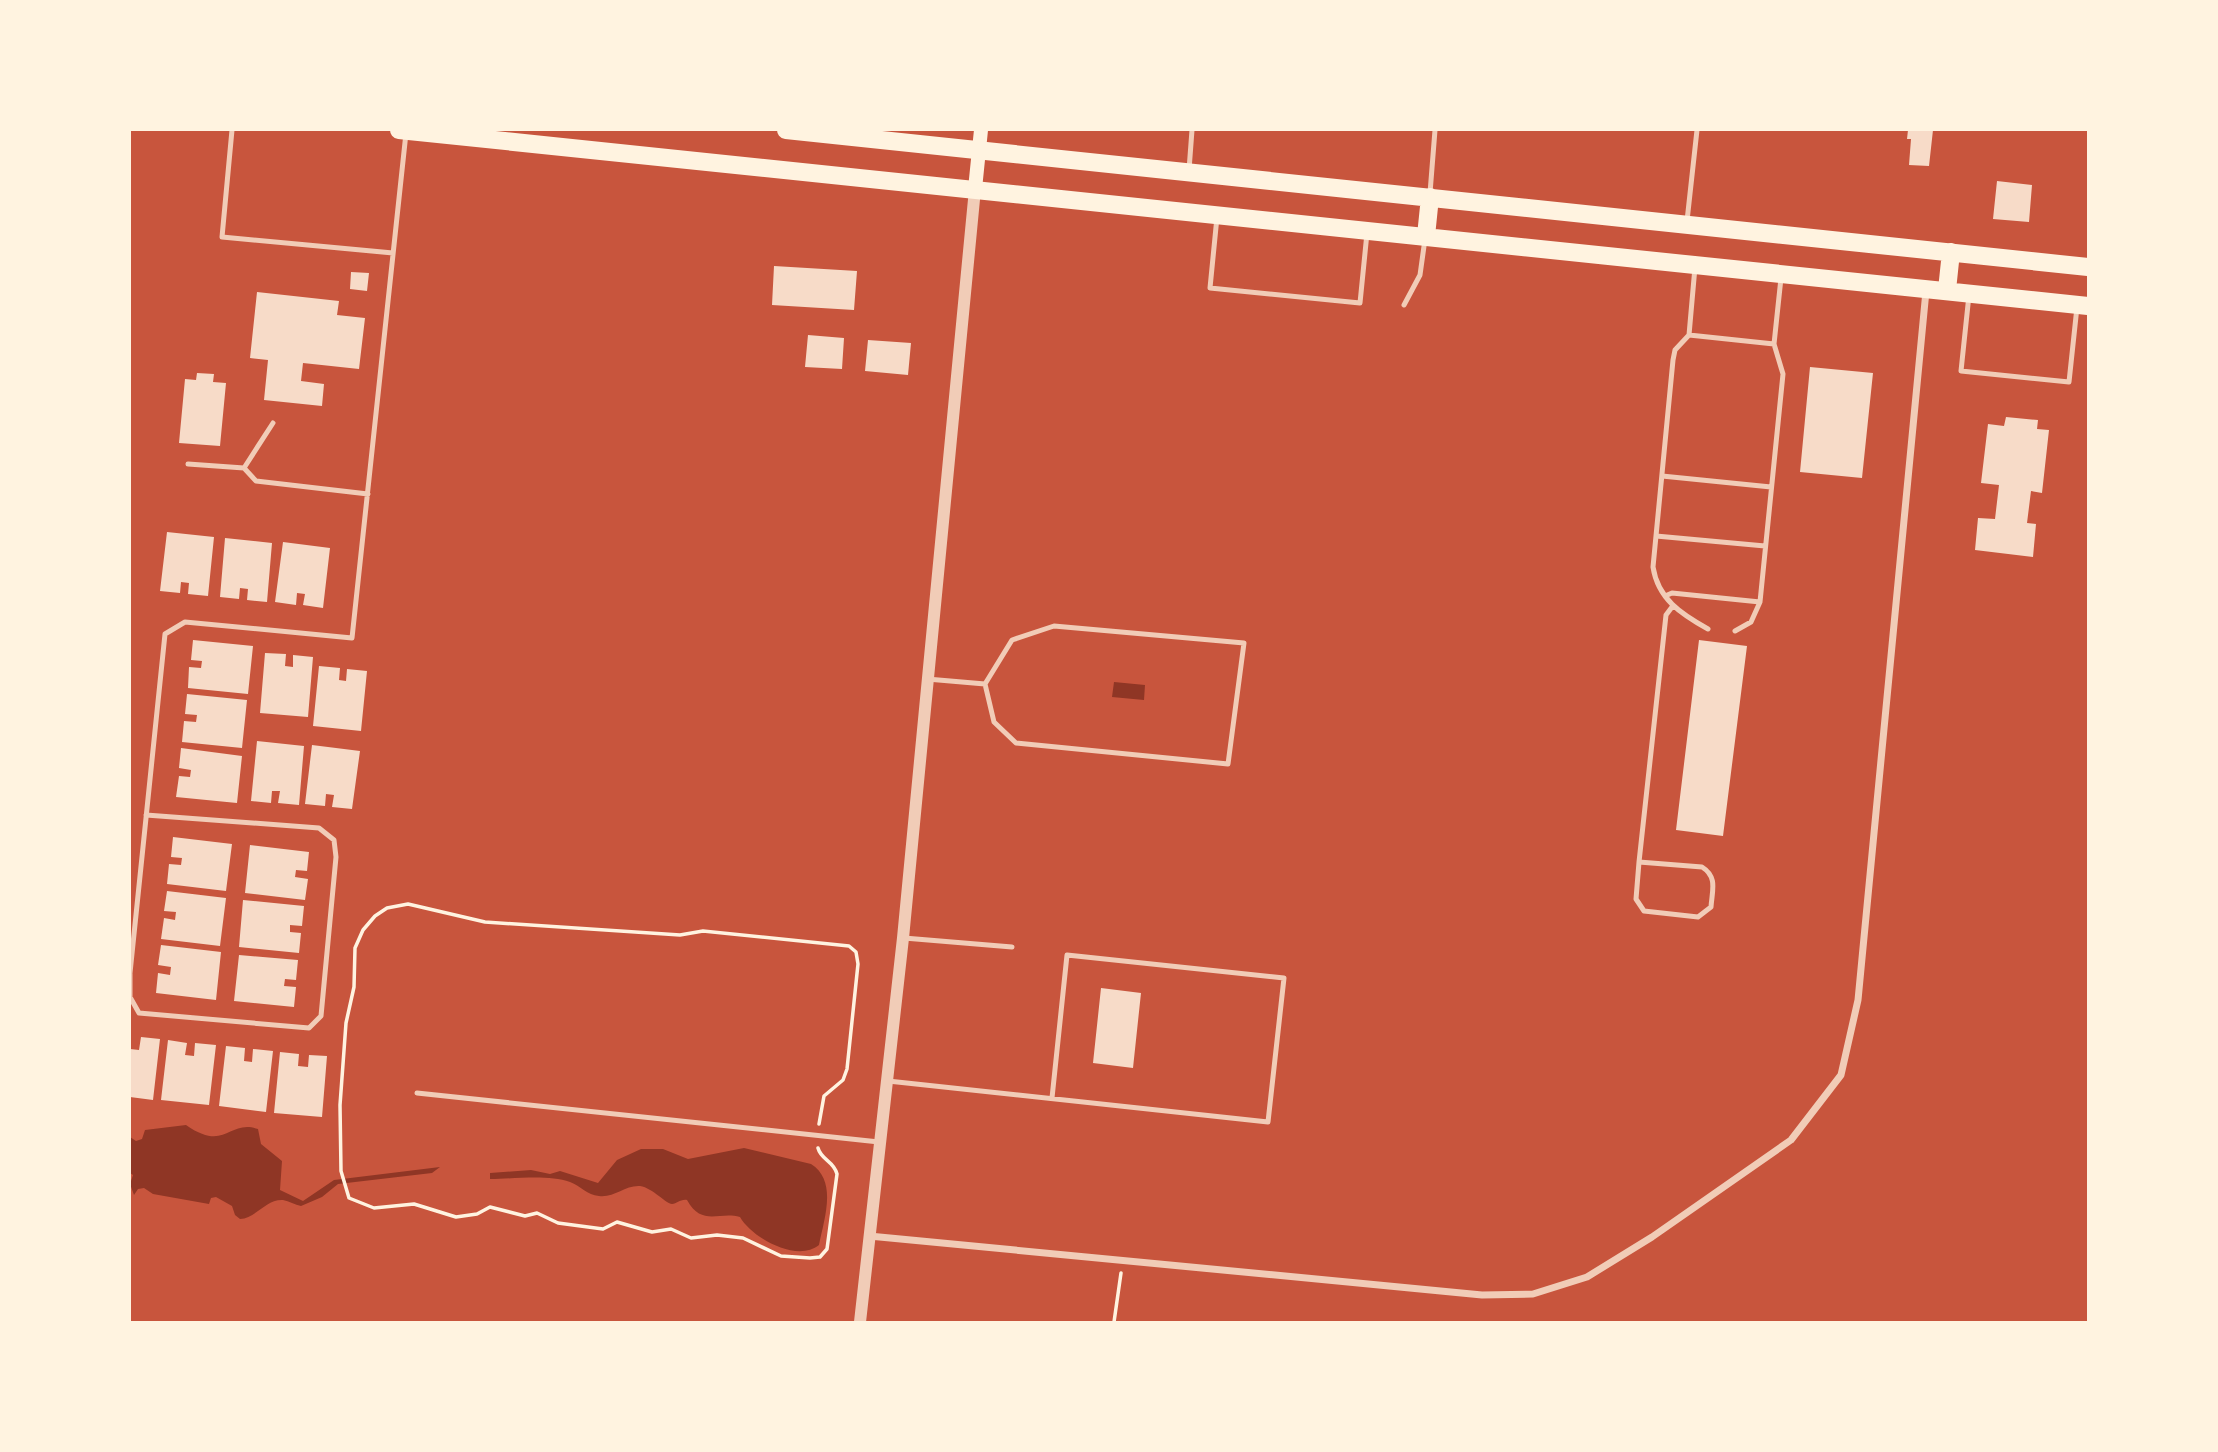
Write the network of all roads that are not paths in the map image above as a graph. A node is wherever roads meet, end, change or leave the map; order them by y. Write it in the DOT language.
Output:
graph roads {
  1 [pos="232,130"];
  2 [pos="399,130"];
  3 [pos="406,130"];
  4 [pos="786,130"];
  5 [pos="981,130"];
  6 [pos="1192,130"];
  7 [pos="1436,130"];
  8 [pos="1697,130"];
  9 [pos="979,149"];
  10 [pos="1189,170"];
  11 [pos="975,189"];
  12 [pos="1430,197"];
  13 [pos="1217,214"];
  14 [pos="1687,224"];
  15 [pos="1367,230"];
  16 [pos="1426,236"];
  17 [pos="1951,252"];
  18 [pos="393,253"];
  19 [pos="1696,264"];
  20 [pos="2088,267"];
  21 [pos="1782,273"];
  22 [pos="1926,288"];
  23 [pos="1947,290"];
  24 [pos="1969,293"];
  25 [pos="2083,305"];
  26 [pos="1404,306"];
  27 [pos="1689,335"];
  28 [pos="1774,344"];
  29 [pos="273,423"];
  30 [pos="188,464"];
  31 [pos="244,468"];
  32 [pos="1662,476"];
  33 [pos="1771,487"];
  34 [pos="368,494"];
  35 [pos="1656,536"];
  36 [pos="1765,546"];
  37 [pos="1665,596"];
  38 [pos="1760,602"];
  39 [pos="1672,607"];
  40 [pos="1708,629"];
  41 [pos="1735,631"];
  42 [pos="927,679"];
  43 [pos="985,684"];
  44 [pos="146,815"];
  45 [pos="1639,862"];
  46 [pos="903,938"];
  47 [pos="1012,947"];
  48 [pos="130,974"];
  49 [pos="886,1081"];
  50 [pos="417,1093"];
  51 [pos="1052,1098"];
  52 [pos="879,1142"];
  53 [pos="869,1236"];
  54 [pos="860,1322"];
  1 -- 18 [label="lane"];
  2 -- 3 [label="main road"];
  3 -- 11 [label="main road"];
  3 -- 18 [label="lane"];
  4 -- 9 [label="main road"];
  5 -- 9 [label="main road"];
  6 -- 10 [label="lane"];
  7 -- 12 [label="lane"];
  8 -- 14 [label="lane"];
  9 -- 10 [label="main road"];
  9 -- 11 [label="main road"];
  10 -- 12 [label="main road"];
  11 -- 13 [label="main road"];
  11 -- 42 [label="street"];
  12 -- 14 [label="main road"];
  12 -- 16 [label="main road"];
  13 -- 15 [label="main road"];
  13 -- 15 [label="lane"];
  14 -- 17 [label="main road"];
  15 -- 16 [label="main road"];
  16 -- 19 [label="main road"];
  16 -- 26 [label="lane"];
  17 -- 20 [label="main road"];
  17 -- 23 [label="main road"];
  18 -- 34 [label="lane"];
  19 -- 21 [label="main road"];
  19 -- 27 [label="lane"];
  21 -- 22 [label="main road"];
  21 -- 28 [label="lane"];
  22 -- 23 [label="main road"];
  22 -- 53 [label="street"];
  23 -- 24 [label="main road"];
  24 -- 25 [label="main road"];
  24 -- 25 [label="lane"];
  27 -- 28 [label="lane"];
  27 -- 32 [label="lane"];
  28 -- 33 [label="lane"];
  29 -- 31 [label="lane"];
  30 -- 31 [label="lane"];
  31 -- 34 [label="lane"];
  32 -- 33 [label="lane"];
  32 -- 35 [label="lane"];
  33 -- 36 [label="lane"];
  34 -- 44 [label="lane"];
  35 -- 36 [label="lane"];
  35 -- 37 [label="lane"];
  36 -- 38 [label="lane"];
  37 -- 38 [label="lane"];
  37 -- 39 [label="lane"];
  38 -- 41 [label="lane"];
  39 -- 40 [label="lane"];
  39 -- 45 [label="lane"];
  42 -- 43 [label="lane"];
  42 -- 46 [label="street"];
  43 -- 43 [label="lane"];
  44 -- 48 [label="lane"];
  44 -- 48 [label="lane"];
  45 -- 45 [label="lane"];
  46 -- 47 [label="lane"];
  46 -- 49 [label="street"];
  49 -- 51 [label="lane"];
  49 -- 52 [label="street"];
  50 -- 52 [label="lane"];
  51 -- 51 [label="lane"];
  52 -- 53 [label="street"];
  53 -- 54 [label="street"];
}
